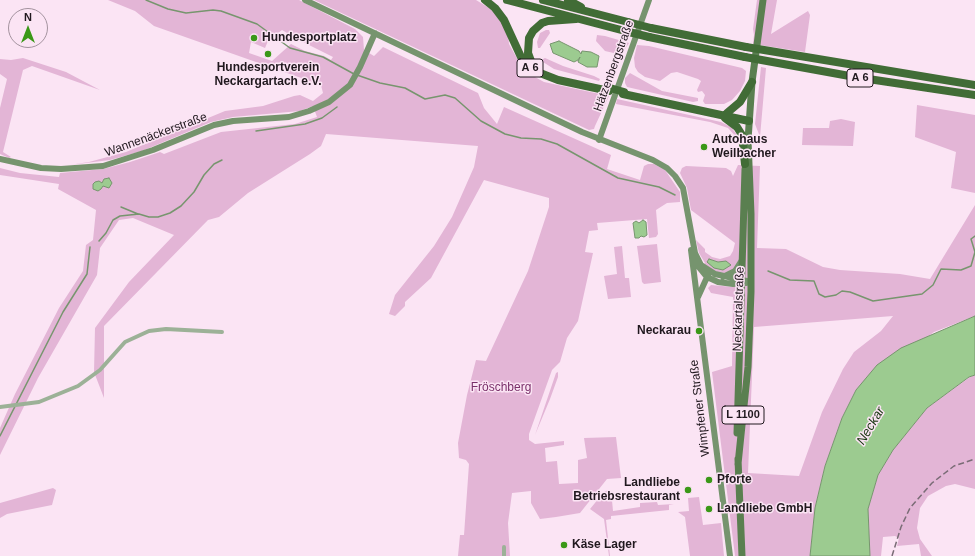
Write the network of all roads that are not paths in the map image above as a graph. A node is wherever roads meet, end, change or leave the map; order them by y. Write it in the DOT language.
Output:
graph roads {
  1 [pos="305,0"];
  2 [pos="484,0"];
  3 [pos="507,0"];
  4 [pos="543,0"];
  5 [pos="568,0"];
  6 [pos="649,0"];
  7 [pos="763,0"];
  8 [pos="590,13"];
  9 [pos="576,19"];
  10 [pos="375,33"];
  11 [pos="752,82"];
  12 [pos="975,85"];
  13 [pos="610,90"];
  14 [pos="975,95"];
  15 [pos="724,114"];
  16 [pos="749,118"];
  17 [pos="599,140"];
  18 [pos="747,155"];
  19 [pos="0,159"];
  20 [pos="745,164"];
  21 [pos="686,200"];
  22 [pos="743,256"];
  23 [pos="692,258"];
  24 [pos="708,274"];
  25 [pos="723,277"];
  26 [pos="742,282"];
  27 [pos="751,282"];
  28 [pos="698,305"];
  29 [pos="222,332"];
  30 [pos="0,407"];
  31 [pos="738,464"];
  32 [pos="504,547"];
  33 [pos="504,556"];
  34 [pos="730,556"];
  35 [pos="742,556"];
  1 -- 10 [label="street, Wimpfener Straße"];
  2 -- 13 [label="highway, A 6"];
  3 -- 9 [label="highway, A 6"];
  4 -- 8 [label="highway, A 6"];
  5 -- 8 [label="highway"];
  6 -- 17 [label="street, Hätzenbergstraße"];
  7 -- 11 [label="main road, Neckartalstraße / L 1100"];
  8 -- 12 [label="highway, A 6, bridge"];
  9 -- 13 [label="highway"];
  9 -- 14 [label="highway, A 6, bridge"];
  10 -- 17 [label="street, Wimpfener Straße"];
  10 -- 19 [label="street, Wannenäckerstraße"];
  11 -- 15 [label="highway"];
  11 -- 16 [label="main road, Neckartalstraße / L 1100"];
  13 -- 15 [label="highway, bridge"];
  15 -- 16 [label="highway"];
  15 -- 20 [label="highway"];
  16 -- 18 [label="main road, Neckartalstraße / L 1100"];
  17 -- 21 [label="street, Wimpfener Straße"];
  18 -- 20 [label="main road, Neckartalstraße / L 1100"];
  18 -- 27 [label="main road, Neckartalstraße / L 1100"];
  20 -- 22 [label="main road, Neckartalstraße / L 1100"];
  21 -- 23 [label="street, Wimpfener Straße"];
  21 -- 24 [label="street, Wimpfener Straße"];
  22 -- 25 [label="street"];
  22 -- 26 [label="main road, Neckartalstraße / L 1100"];
  23 -- 24 [label="street"];
  23 -- 28 [label="street, Wimpfener Straße"];
  24 -- 25 [label="street"];
  24 -- 26 [label="street"];
  24 -- 28 [label="street, Wimpfener Straße"];
  25 -- 26 [label="street"];
  26 -- 27 [label="street"];
  26 -- 31 [label="main road, Neckartalstraße / L 1100"];
  27 -- 31 [label="main road, Neckartalstraße / L 1100"];
  28 -- 34 [label="street, Wimpfener Straße"];
  29 -- 30 [label="street"];
  31 -- 35 [label="main road, Neckartalstraße / L 1100"];
  32 -- 33 [label="street"];
}
